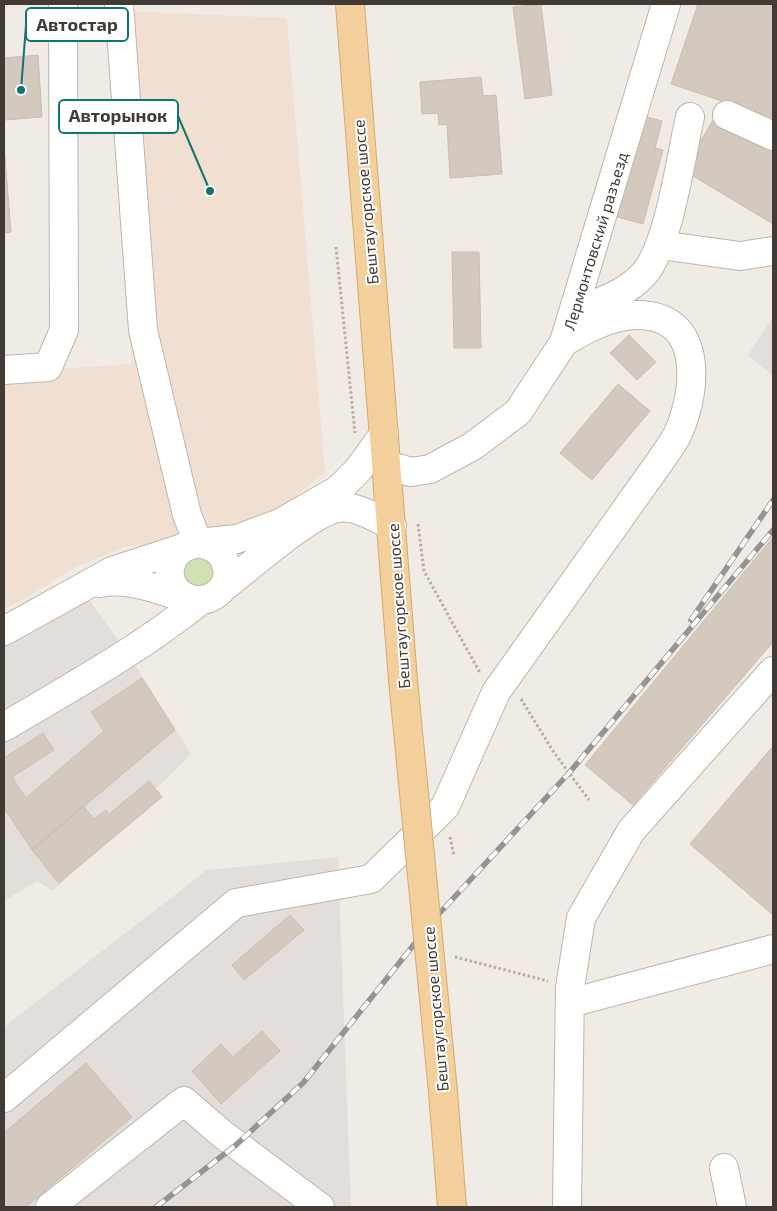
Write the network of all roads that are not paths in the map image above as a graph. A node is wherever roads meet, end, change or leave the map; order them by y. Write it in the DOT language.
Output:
graph roads {
  1 [pos="63,4"];
  2 [pos="120,4"];
  3 [pos="350,4"];
  4 [pos="666,4"];
  5 [pos="727,115"];
  6 [pos="690,117"];
  7 [pos="773,136"];
  8 [pos="660,245"];
  9 [pos="773,251"];
  10 [pos="574,312"];
  11 [pos="564,342"];
  12 [pos="4,370"];
  13 [pos="384,434"];
  14 [pos="387,465"];
  15 [pos="392,526"];
  16 [pos="191,545"];
  17 [pos="82,586"];
  18 [pos="225,586"];
  19 [pos="192,600"];
  20 [pos="4,631"];
  21 [pos="773,670"];
  22 [pos="4,727"];
  23 [pos="773,948"];
  24 [pos="570,995"];
  25 [pos="4,1098"];
  26 [pos="724,1168"];
  27 [pos="50,1207"];
  28 [pos="320,1207"];
  29 [pos="452,1207"];
  30 [pos="567,1207"];
  31 [pos="732,1207"];
  1 -- 12 [label="street"];
  2 -- 16 [label="street"];
  3 -- 13 [label="main road, Бештаугорское шоссе"];
  4 -- 10 [label="street, Лермонтовский разъезд"];
  5 -- 7 [label="street"];
  6 -- 8 [label="street"];
  8 -- 9 [label="street"];
  8 -- 10 [label="street"];
  10 -- 11 [label="street, Лермонтовский разъезд"];
  11 -- 14 [label="street, Лермонтовский разъезд"];
  11 -- 25 [label="street"];
  13 -- 14 [label="main road, Бештаугорское шоссе"];
  13 -- 16 [label="street"];
  14 -- 15 [label="main road, Бештаугорское шоссе"];
  15 -- 18 [label="street"];
  15 -- 29 [label="main road, Бештаугорское шоссе, bridge"];
  16 -- 17 [label="street"];
  16 -- 18 [label="street"];
  16 -- 19 [label="street"];
  17 -- 19 [label="street"];
  17 -- 20 [label="street"];
  18 -- 19 [label="street"];
  19 -- 22 [label="street"];
  21 -- 24 [label="street"];
  23 -- 24 [label="street"];
  24 -- 30 [label="street"];
  26 -- 31 [label="street"];
  27 -- 28 [label="street"];
}
